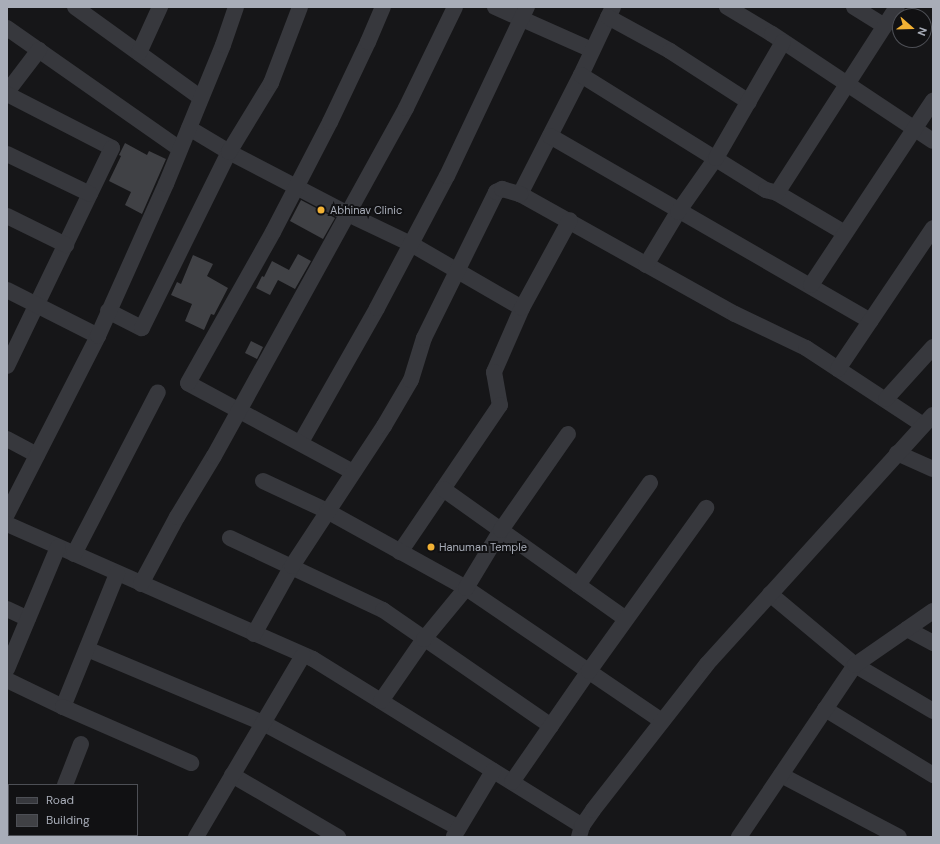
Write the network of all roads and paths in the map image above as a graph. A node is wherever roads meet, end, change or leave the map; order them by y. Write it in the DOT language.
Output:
graph roads {
  1 [pos="75,7"];
  2 [pos="160,7"];
  3 [pos="236,7"];
  4 [pos="300,7"];
  5 [pos="383,7"];
  6 [pos="455,7"];
  7 [pos="496,7"];
  8 [pos="727,7"];
  9 [pos="854,7"];
  10 [pos="897,7"];
  11 [pos="525,12"];
  12 [pos="611,12"];
  13 [pos="884,26"];
  14 [pos="7,28"];
  15 [pos="783,42"];
  16 [pos="39,50"];
  17 [pos="592,50"];
  18 [pos="139,53"];
  19 [pos="581,75"];
  20 [pos="847,84"];
  21 [pos="7,93"];
  22 [pos="201,98"];
  23 [pos="933,101"];
  24 [pos="748,102"];
  25 [pos="189,128"];
  26 [pos="914,129"];
  27 [pos="550,136"];
  28 [pos="933,141"];
  29 [pos="180,149"];
  30 [pos="229,152"];
  31 [pos="7,154"];
  32 [pos="716,158"];
  33 [pos="296,187"];
  34 [pos="777,193"];
  35 [pos="90,194"];
  36 [pos="520,194"];
  37 [pos="678,212"];
  38 [pos="348,214"];
  39 [pos="7,216"];
  40 [pos="570,220"];
  41 [pos="933,228"];
  42 [pos="845,233"];
  43 [pos="66,244"];
  44 [pos="411,244"];
  45 [pos="646,266"];
  46 [pos="458,271"];
  47 [pos="811,285"];
  48 [pos="7,290"];
  49 [pos="37,305"];
  50 [pos="522,308"];
  51 [pos="108,311"];
  52 [pos="870,321"];
  53 [pos="98,336"];
  54 [pos="933,347"];
  55 [pos="7,366"];
  56 [pos="838,368"];
  57 [pos="158,392"];
  58 [pos="886,399"];
  59 [pos="238,410"];
  60 [pos="928,420"];
  61 [pos="568,434"];
  62 [pos="7,439"];
  63 [pos="301,442"];
  64 [pos="898,453"];
  65 [pos="37,455"];
  66 [pos="933,469"];
  67 [pos="353,472"];
  68 [pos="263,481"];
  69 [pos="650,483"];
  70 [pos="443,489"];
  71 [pos="706,508"];
  72 [pos="327,511"];
  73 [pos="7,514"];
  74 [pos="7,524"];
  75 [pos="501,530"];
  76 [pos="230,538"];
  77 [pos="58,547"];
  78 [pos="400,552"];
  79 [pos="74,554"];
  80 [pos="292,566"];
  81 [pos="117,574"];
  82 [pos="141,584"];
  83 [pos="578,584"];
  84 [pos="466,588"];
  85 [pos="770,594"];
  86 [pos="7,609"];
  87 [pos="933,611"];
  88 [pos="28,619"];
  89 [pos="626,619"];
  90 [pos="907,629"];
  91 [pos="254,634"];
  92 [pos="424,639"];
  93 [pos="933,643"];
  94 [pos="86,649"];
  95 [pos="303,655"];
  96 [pos="855,665"];
  97 [pos="7,670"];
  98 [pos="589,672"];
  99 [pos="7,680"];
  100 [pos="381,701"];
  101 [pos="63,707"];
  102 [pos="825,710"];
  103 [pos="933,711"];
  104 [pos="662,721"];
  105 [pos="263,723"];
  106 [pos="551,726"];
  107 [pos="81,744"];
  108 [pos="191,763"];
  109 [pos="493,770"];
  110 [pos="232,775"];
  111 [pos="781,775"];
  112 [pos="933,775"];
  113 [pos="512,782"];
  114 [pos="65,784"];
  115 [pos="580,832"];
  116 [pos="456,833"];
  117 [pos="200,835"];
  118 [pos="338,837"];
  119 [pos="739,837"];
  120 [pos="898,837"];
  1 -- 18 [label="street"];
  2 -- 18 [label="street"];
  3 -- 22 [label="street"];
  4 -- 30 [label="street"];
  5 -- 33 [label="street"];
  6 -- 38 [label="street"];
  7 -- 11 [label="street"];
  8 -- 15 [label="street"];
  9 -- 13 [label="street"];
  10 -- 13 [label="street"];
  11 -- 17 [label="street"];
  11 -- 44 [label="street"];
  12 -- 17 [label="street"];
  12 -- 24 [label="street"];
  13 -- 20 [label="street"];
  14 -- 16 [label="street"];
  15 -- 20 [label="street"];
  15 -- 24 [label="street"];
  16 -- 21 [label="street"];
  16 -- 29 [label="street"];
  17 -- 19 [label="street"];
  18 -- 22 [label="street"];
  19 -- 27 [label="street"];
  19 -- 32 [label="street"];
  20 -- 26 [label="street"];
  20 -- 34 [label="street"];
  21 -- 35 [label="street"];
  22 -- 25 [label="street"];
  23 -- 26 [label="street"];
  24 -- 32 [label="street"];
  25 -- 29 [label="street"];
  25 -- 30 [label="street"];
  26 -- 28 [label="street"];
  26 -- 42 [label="street"];
  27 -- 36 [label="street"];
  27 -- 37 [label="street"];
  29 -- 51 [label="street"];
  30 -- 33 [label="street"];
  30 -- 51 [label="street"];
  31 -- 35 [label="street"];
  32 -- 34 [label="street"];
  32 -- 37 [label="street"];
  33 -- 38 [label="street"];
  33 -- 59 [label="street"];
  34 -- 42 [label="street"];
  35 -- 43 [label="street"];
  36 -- 40 [label="street"];
  36 -- 46 [label="street"];
  37 -- 45 [label="street"];
  37 -- 47 [label="street"];
  38 -- 44 [label="street"];
  38 -- 59 [label="street"];
  39 -- 43 [label="street"];
  40 -- 45 [label="street"];
  40 -- 50 [label="street"];
  41 -- 52 [label="street"];
  42 -- 47 [label="street"];
  43 -- 49 [label="street"];
  44 -- 46 [label="street"];
  44 -- 63 [label="street"];
  45 -- 56 [label="street"];
  46 -- 50 [label="street"];
  46 -- 67 [label="street"];
  47 -- 52 [label="street"];
  48 -- 49 [label="street"];
  49 -- 53 [label="street"];
  49 -- 55 [label="street"];
  50 -- 70 [label="street"];
  51 -- 53 [label="street"];
  52 -- 56 [label="street"];
  53 -- 65 [label="street"];
  54 -- 58 [label="street"];
  56 -- 58 [label="street"];
  57 -- 79 [label="street"];
  58 -- 60 [label="street"];
  59 -- 63 [label="street"];
  59 -- 82 [label="street"];
  60 -- 64 [label="street"];
  61 -- 75 [label="street"];
  62 -- 65 [label="street"];
  63 -- 67 [label="street"];
  64 -- 66 [label="street"];
  64 -- 85 [label="street"];
  65 -- 73 [label="street"];
  67 -- 72 [label="street"];
  68 -- 72 [label="street"];
  69 -- 83 [label="street"];
  70 -- 75 [label="street"];
  70 -- 78 [label="street"];
  71 -- 89 [label="street"];
  72 -- 78 [label="street"];
  72 -- 80 [label="street"];
  74 -- 77 [label="street"];
  75 -- 83 [label="street"];
  75 -- 84 [label="street"];
  76 -- 80 [label="street"];
  77 -- 79 [label="street"];
  77 -- 88 [label="street"];
  78 -- 84 [label="street"];
  79 -- 81 [label="street"];
  80 -- 91 [label="street"];
  80 -- 92 [label="street"];
  81 -- 82 [label="street"];
  81 -- 94 [label="street"];
  82 -- 91 [label="street"];
  83 -- 89 [label="street"];
  84 -- 92 [label="street"];
  84 -- 98 [label="street"];
  85 -- 96 [label="street"];
  85 -- 104 [label="street"];
  86 -- 88 [label="street"];
  87 -- 90 [label="street"];
  88 -- 97 [label="street"];
  89 -- 98 [label="street"];
  90 -- 93 [label="street"];
  90 -- 96 [label="street"];
  91 -- 95 [label="street"];
  92 -- 100 [label="street"];
  92 -- 106 [label="street"];
  94 -- 101 [label="street"];
  94 -- 105 [label="street"];
  95 -- 100 [label="street"];
  95 -- 105 [label="street"];
  96 -- 102 [label="street"];
  96 -- 103 [label="street"];
  98 -- 104 [label="street"];
  98 -- 106 [label="street"];
  99 -- 101 [label="street"];
  100 -- 109 [label="street"];
  101 -- 108 [label="street"];
  102 -- 111 [label="street"];
  102 -- 112 [label="street"];
  104 -- 115 [label="street"];
  105 -- 110 [label="street"];
  105 -- 116 [label="street"];
  106 -- 113 [label="street"];
  107 -- 114 [label="street"];
  109 -- 113 [label="street"];
  109 -- 116 [label="street"];
  110 -- 117 [label="street"];
  110 -- 118 [label="street"];
  111 -- 119 [label="street"];
  111 -- 120 [label="street"];
  113 -- 115 [label="street"];
}
